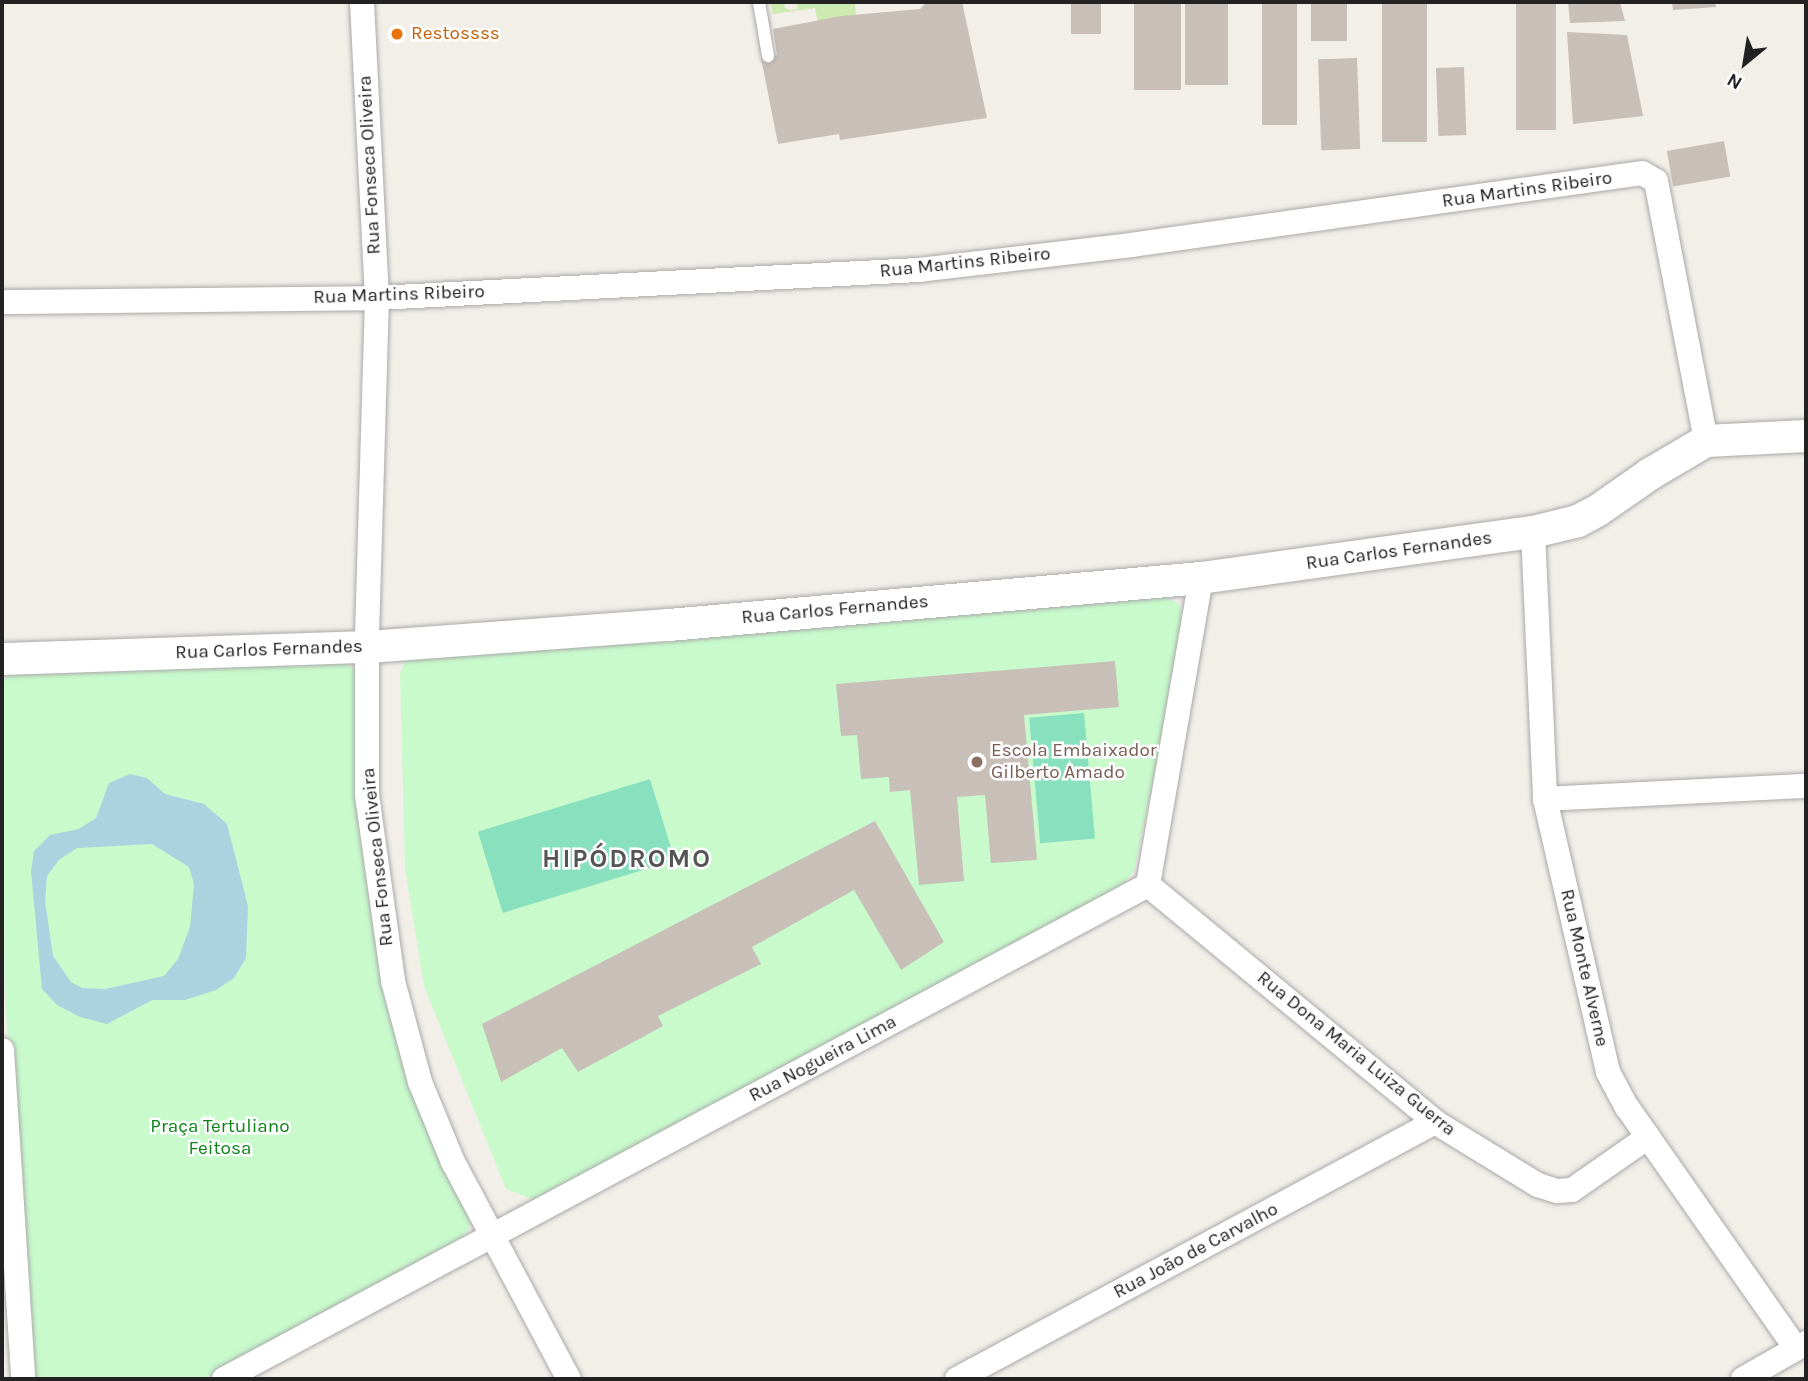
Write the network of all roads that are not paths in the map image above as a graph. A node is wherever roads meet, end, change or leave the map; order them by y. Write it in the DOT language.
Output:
graph roads {
  1 [pos="362,2"];
  2 [pos="759,2"];
  3 [pos="768,57"];
  4 [pos="377,298"];
  5 [pos="2,302"];
  6 [pos="1806,436"];
  7 [pos="1706,441"];
  8 [pos="1533,532"];
  9 [pos="1201,578"];
  10 [pos="367,647"];
  11 [pos="2,659"];
  12 [pos="1806,786"];
  13 [pos="1545,799"];
  14 [pos="1148,885"];
  15 [pos="2,1049"];
  16 [pos="1435,1122"];
  17 [pos="1648,1138"];
  18 [pos="491,1238"];
  19 [pos="1801,1345"];
  20 [pos="23,1379"];
  21 [pos="224,1379"];
  22 [pos="569,1379"];
  23 [pos="957,1379"];
  24 [pos="1743,1379"];
  1 -- 4 [label="street, Rua Fonseca Oliveira"];
  2 -- 3 [label="lane"];
  4 -- 5 [label="street, Rua Martins Ribeiro"];
  4 -- 7 [label="street, Rua Martins Ribeiro"];
  4 -- 10 [label="street, Rua Fonseca Oliveira"];
  6 -- 7 [label="street"];
  7 -- 8 [label="street, Rua Carlos Fernandes"];
  8 -- 9 [label="street, Rua Carlos Fernandes"];
  8 -- 13 [label="street, Rua Monte Alverne"];
  9 -- 10 [label="street, Rua Carlos Fernandes"];
  9 -- 14 [label="street"];
  10 -- 11 [label="street, Rua Carlos Fernandes"];
  10 -- 18 [label="street, Rua Fonseca Oliveira"];
  12 -- 13 [label="street"];
  13 -- 17 [label="street, Rua Monte Alverne"];
  14 -- 16 [label="street, Rua Dona Maria Luiza Guerra"];
  14 -- 18 [label="street, Rua Nogueira Lima"];
  15 -- 20 [label="street"];
  16 -- 17 [label="street, Rua Dona Maria Luiza Guerra"];
  16 -- 23 [label="street, Rua João de Carvalho"];
  17 -- 19 [label="street, Rua Monte Alverne"];
  18 -- 21 [label="street, Rua Nogueira Lima"];
  18 -- 22 [label="street, Rua Fonseca Oliveira"];
  19 -- 24 [label="street"];
}
